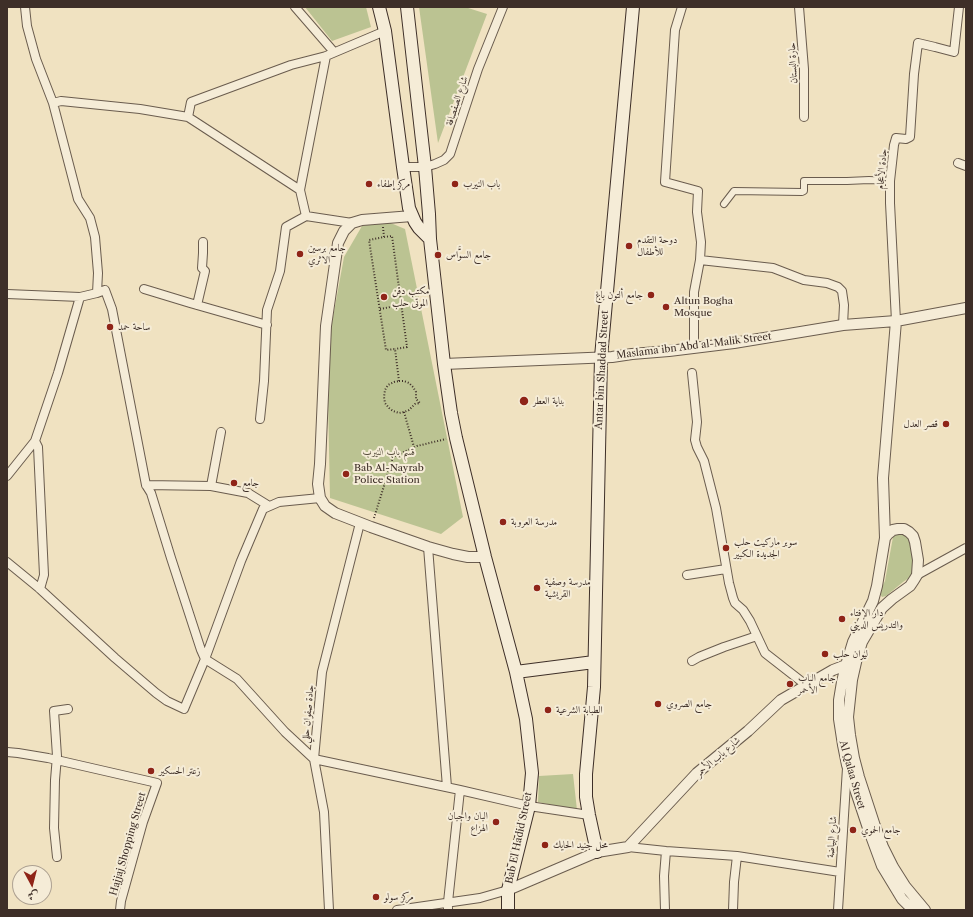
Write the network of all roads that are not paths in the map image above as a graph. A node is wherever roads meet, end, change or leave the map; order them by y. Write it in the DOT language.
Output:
graph roads {
  1 [pos="24,7"];
  2 [pos="295,7"];
  3 [pos="379,7"];
  4 [pos="408,7"];
  5 [pos="503,7"];
  6 [pos="633,7"];
  7 [pos="682,7"];
  8 [pos="799,7"];
  9 [pos="959,7"];
  10 [pos="385,31"];
  11 [pos="334,52"];
  12 [pos="326,56"];
  13 [pos="53,103"];
  14 [pos="188,117"];
  15 [pos="804,117"];
  16 [pos="403,167"];
  17 [pos="425,167"];
  18 [pos="890,181"];
  19 [pos="300,190"];
  20 [pos="724,204"];
  21 [pos="306,216"];
  22 [pos="412,216"];
  23 [pos="352,223"];
  24 [pos="430,239"];
  25 [pos="203,242"];
  26 [pos="700,260"];
  27 [pos="144,289"];
  28 [pos="97,293"];
  29 [pos="7,294"];
  30 [pos="80,297"];
  31 [pos="196,305"];
  32 [pos="966,308"];
  33 [pos="896,321"];
  34 [pos="267,325"];
  35 [pos="843,325"];
  36 [pos="694,348"];
  37 [pos="601,356"];
  38 [pos="444,364"];
  39 [pos="692,373"];
  40 [pos="260,419"];
  41 [pos="221,432"];
  42 [pos="35,441"];
  43 [pos="7,476"];
  44 [pos="146,485"];
  45 [pos="212,486"];
  46 [pos="320,498"];
  47 [pos="269,506"];
  48 [pos="360,523"];
  49 [pos="885,538"];
  50 [pos="428,547"];
  51 [pos="966,548"];
  52 [pos="485,557"];
  53 [pos="7,562"];
  54 [pos="726,568"];
  55 [pos="687,575"];
  56 [pos="917,575"];
  57 [pos="40,589"];
  58 [pos="873,601"];
  59 [pos="882,608"];
  60 [pos="757,636"];
  61 [pos="205,659"];
  62 [pos="692,661"];
  63 [pos="594,662"];
  64 [pos="846,665"];
  65 [pos="516,672"];
  66 [pos="806,685"];
  67 [pos="68,709"];
  68 [pos="7,752"];
  69 [pos="314,759"];
  70 [pos="56,760"];
  71 [pos="847,765"];
  72 [pos="447,787"];
  73 [pos="460,790"];
  74 [pos="529,806"];
  75 [pos="589,815"];
  76 [pos="628,846"];
  77 [pos="666,851"];
  78 [pos="597,852"];
  79 [pos="737,856"];
  80 [pos="57,857"];
  81 [pos="840,872"];
  82 [pos="508,890"];
  83 [pos="448,906"];
  84 [pos="120,910"];
  85 [pos="330,910"];
  86 [pos="397,910"];
  87 [pos="508,910"];
  88 [pos="665,910"];
  89 [pos="733,910"];
  90 [pos="838,910"];
  91 [pos="913,910"];
  92 [pos="925,910"];
  1 -- 13 [label="street"];
  2 -- 11 [label="street"];
  3 -- 10 [label="main road"];
  4 -- 17 [label="main road, Bab El Hadid Street"];
  5 -- 17 [label="street, شارع الصفصافة"];
  6 -- 37 [label="main road, Antar bin Shaddad Street"];
  7 -- 26 [label="street"];
  8 -- 15 [label="street, حارة البستان"];
  9 -- 18 [label="street, جادة الأعجام"];
  10 -- 11 [label="street"];
  10 -- 16 [label="main road"];
  11 -- 12 [label="street"];
  12 -- 14 [label="street"];
  12 -- 19 [label="street"];
  13 -- 14 [label="street"];
  13 -- 28 [label="street"];
  14 -- 19 [label="street"];
  16 -- 17 [label="street, شارع الصفصافة"];
  16 -- 22 [label="main road"];
  17 -- 24 [label="main road, Bab El Hadid Street"];
  18 -- 20 [label="street"];
  18 -- 33 [label="street, جادة الأعجام"];
  19 -- 21 [label="street"];
  21 -- 23 [label="street"];
  21 -- 34 [label="street"];
  22 -- 23 [label="street"];
  22 -- 24 [label="main road"];
  23 -- 46 [label="street"];
  24 -- 38 [label="main road, Bab El Hadid Street"];
  25 -- 31 [label="street"];
  26 -- 35 [label="street"];
  26 -- 36 [label="street"];
  27 -- 31 [label="street"];
  28 -- 30 [label="street"];
  28 -- 44 [label="street"];
  29 -- 30 [label="street"];
  30 -- 42 [label="street"];
  31 -- 34 [label="street"];
  32 -- 33 [label="street, Maslama ibn Abd al-Malik Street"];
  33 -- 35 [label="street, Maslama ibn Abd al-Malik Street"];
  33 -- 49 [label="street, Al Qalaa Street"];
  34 -- 40 [label="street"];
  35 -- 36 [label="street, Maslama ibn Abd al-Malik Street"];
  36 -- 37 [label="street, Maslama ibn Abd al-Malik Street"];
  37 -- 38 [label="street, Maslama ibn Abd al-Malik Street"];
  37 -- 63 [label="main road, Antar bin Shaddad Street"];
  38 -- 52 [label="main road, Bab El Hadid Street"];
  39 -- 54 [label="street"];
  41 -- 45 [label="street"];
  42 -- 43 [label="street"];
  42 -- 57 [label="street"];
  44 -- 45 [label="street"];
  44 -- 61 [label="street"];
  45 -- 47 [label="street"];
  46 -- 47 [label="street"];
  46 -- 48 [label="street"];
  47 -- 61 [label="street"];
  48 -- 50 [label="street"];
  48 -- 69 [label="street, جادة صفوان حللي"];
  49 -- 56 [label="street"];
  49 -- 58 [label="street, Al Qalaa Street"];
  50 -- 52 [label="street"];
  50 -- 72 [label="street"];
  51 -- 56 [label="street"];
  52 -- 65 [label="main road, Bab El Hadid Street"];
  53 -- 57 [label="street"];
  54 -- 55 [label="street"];
  54 -- 60 [label="street"];
  56 -- 59 [label="street"];
  57 -- 61 [label="street"];
  58 -- 59 [label="street"];
  58 -- 64 [label="street, Al Qalaa Street"];
  59 -- 92 [label="street"];
  60 -- 62 [label="street"];
  60 -- 66 [label="street"];
  61 -- 69 [label="street"];
  63 -- 65 [label="main road"];
  63 -- 75 [label="main road, Antar bin Shaddad Street"];
  64 -- 66 [label="street, شارع باب الأحمر"];
  64 -- 71 [label="street, Al Qalaa Street"];
  65 -- 74 [label="main road, Bab El Hadid Street"];
  66 -- 76 [label="street, شارع باب الأحمر"];
  67 -- 70 [label="street"];
  68 -- 70 [label="street"];
  69 -- 72 [label="street"];
  69 -- 85 [label="street, جادة صفوان حللي"];
  70 -- 80 [label="street"];
  70 -- 84 [label="street, Hajjaj Shopping Street"];
  71 -- 81 [label="street, شارع البياضة"];
  71 -- 91 [label="street, Al Qalaa Street"];
  72 -- 73 [label="street"];
  73 -- 74 [label="street"];
  73 -- 83 [label="street"];
  74 -- 75 [label="street"];
  74 -- 82 [label="main road, Bab El Hadid Street"];
  75 -- 78 [label="main road, Antar bin Shaddad Street"];
  76 -- 77 [label="street"];
  76 -- 78 [label="street"];
  77 -- 79 [label="street"];
  77 -- 88 [label="street"];
  78 -- 82 [label="street"];
  79 -- 81 [label="street"];
  79 -- 89 [label="street"];
  81 -- 90 [label="street, شارع البياضة"];
  82 -- 83 [label="street"];
  82 -- 87 [label="main road, Bab El Hadid Street"];
  83 -- 86 [label="street"];
}
